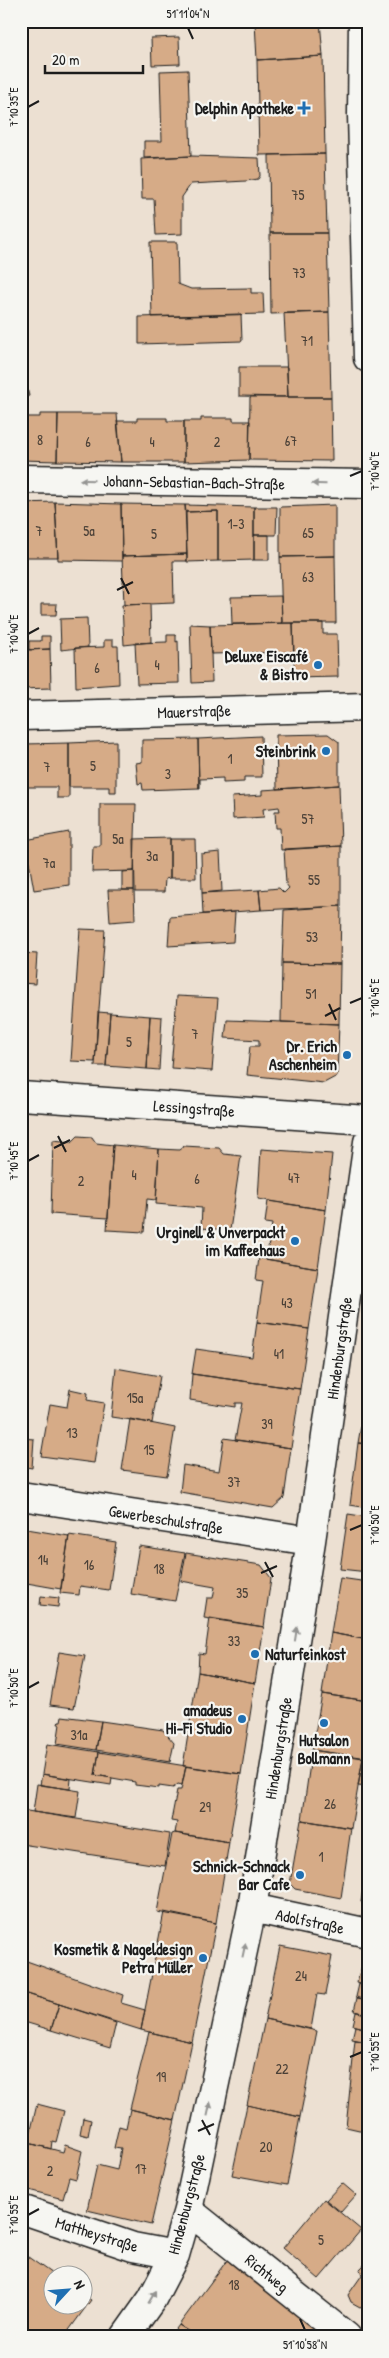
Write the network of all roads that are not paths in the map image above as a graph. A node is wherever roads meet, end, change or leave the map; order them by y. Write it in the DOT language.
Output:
graph roads {
  1 [pos="362,21"];
  2 [pos="368,358"];
  3 [pos="21,480"];
  4 [pos="368,484"];
  5 [pos="368,707"];
  6 [pos="21,716"];
  7 [pos="21,1096"];
  8 [pos="368,1120"];
  9 [pos="368,1142"];
  10 [pos="21,1496"];
  11 [pos="311,1541"];
  12 [pos="252,1908"];
  13 [pos="368,1933"];
  14 [pos="21,2209"];
  15 [pos="188,2210"];
  16 [pos="175,2255"];
  17 [pos="125,2337"];
  18 [pos="347,2337"];
  1 -- 2 [label="street"];
  4 -- 3 [label="street, Johann-Sebastian-Bach-Straße, one-way"];
  5 -- 6 [label="street, Mauerstraße"];
  7 -- 8 [label="street, Lessingstraße"];
  9 -- 11 [label="street, Hindenburgstraße"];
  10 -- 11 [label="street, Gewerbeschulstraße"];
  12 -- 11 [label="street, Hindenburgstraße, one-way"];
  12 -- 13 [label="street, Adolfstraße"];
  15 -- 12 [label="street, Hindenburgstraße, one-way"];
  14 -- 16 [label="street, Mattheystraße"];
  15 -- 16 [label="street, Hindenburgstraße"];
  15 -- 18 [label="street, Richtweg"];
  17 -- 16 [label="street, Hindenburgstraße, one-way"];
}
